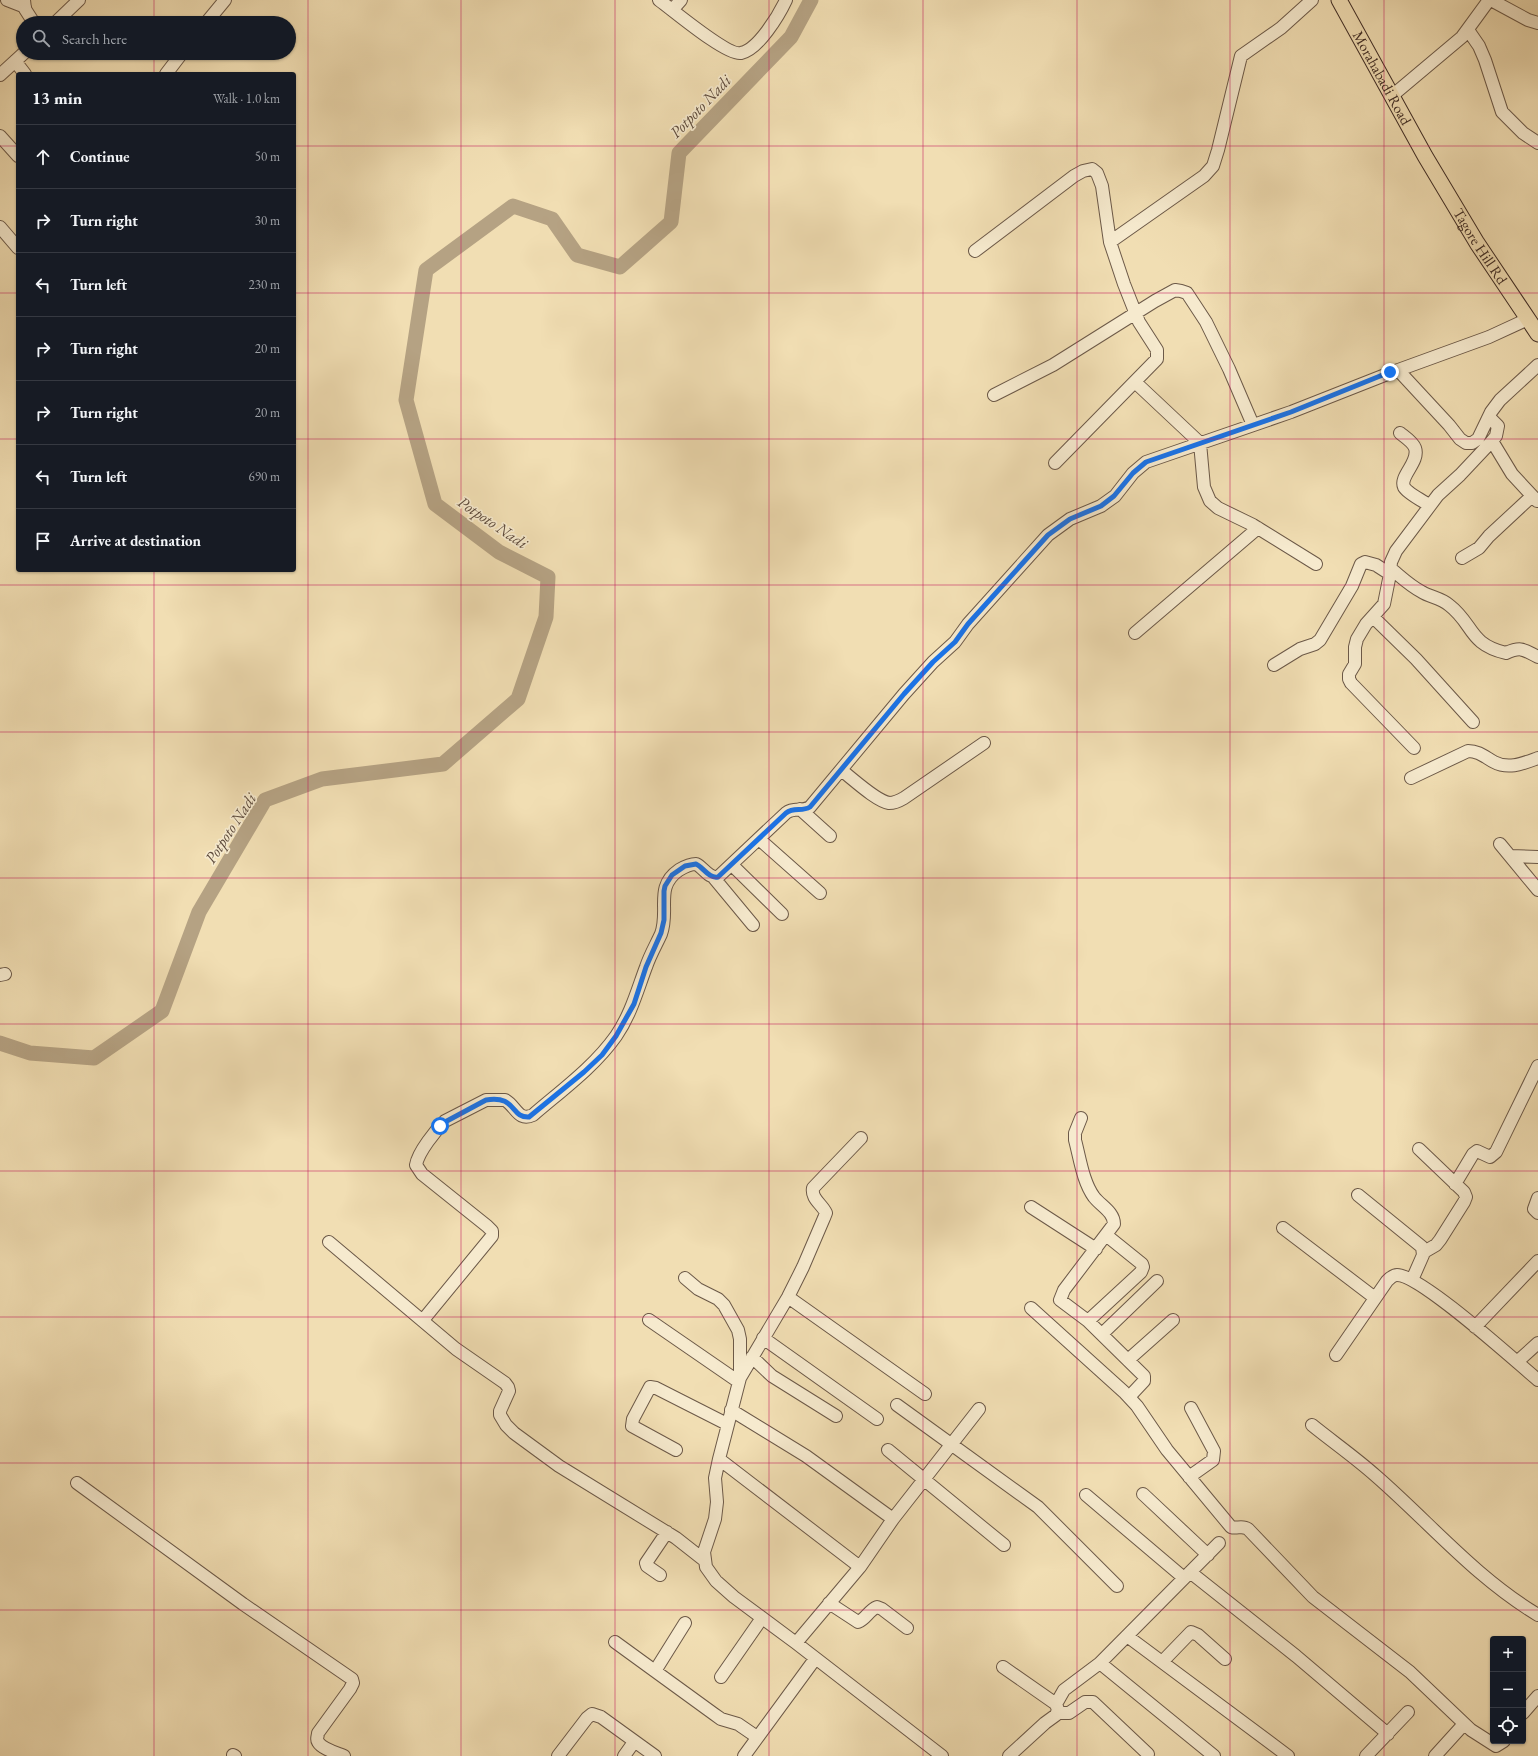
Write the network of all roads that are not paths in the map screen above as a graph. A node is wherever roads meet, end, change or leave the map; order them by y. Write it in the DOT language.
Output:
graph roads {
  1 [pos="7,0"];
  2 [pos="79,0"];
  3 [pos="225,0"];
  4 [pos="659,0"];
  5 [pos="681,0"];
  6 [pos="786,0"];
  7 [pos="1312,0"];
  8 [pos="1339,0"];
  9 [pos="1490,0"];
  10 [pos="24,3"];
  11 [pos="673,10"];
  12 [pos="30,16"];
  13 [pos="62,16"];
  14 [pos="212,16"];
  15 [pos="1538,23"];
  16 [pos="1468,30"];
  17 [pos="16,60"];
  18 [pos="20,60"];
  19 [pos="177,60"];
  20 [pos="24,72"];
  21 [pos="168,72"];
  22 [pos="0,75"];
  23 [pos="1393,95"];
  24 [pos="0,136"];
  25 [pos="1538,143"];
  26 [pos="16,154"];
  27 [pos="1425,156"];
  28 [pos="0,227"];
  29 [pos="1110,242"];
  30 [pos="16,246"];
  31 [pos="975,251"];
  32 [pos="1135,312"];
  33 [pos="1528,319"];
  34 [pos="1538,334"];
  35 [pos="1538,365"];
  36 [pos="1394,371"];
  37 [pos="1135,382"];
  38 [pos="994,395"];
  39 [pos="1489,417"];
  40 [pos="1253,425"];
  41 [pos="1400,432"];
  42 [pos="1492,441"];
  43 [pos="1200,443"];
  44 [pos="1055,463"];
  45 [pos="1535,499"];
  46 [pos="1429,505"];
  47 [pos="1258,528"];
  48 [pos="1462,558"];
  49 [pos="1316,564"];
  50 [pos="1390,571"];
  51 [pos="1373,617"];
  52 [pos="1135,633"];
  53 [pos="1538,657"];
  54 [pos="1274,665"];
  55 [pos="1473,722"];
  56 [pos="984,743"];
  57 [pos="1414,748"];
  58 [pos="1538,758"];
  59 [pos="841,770"];
  60 [pos="1411,778"];
  61 [pos="800,809"];
  62 [pos="830,836"];
  63 [pos="758,839"];
  64 [pos="1500,844"];
  65 [pos="1510,856"];
  66 [pos="1538,857"];
  67 [pos="732,865"];
  68 [pos="714,878"];
  69 [pos="1538,890"];
  70 [pos="820,893"];
  71 [pos="782,914"];
  72 [pos="753,925"];
  73 [pos="1538,1066"];
  74 [pos="1081,1118"];
  75 [pos="861,1138"];
  76 [pos="1419,1149"];
  77 [pos="1455,1184"];
  78 [pos="1358,1194"];
  79 [pos="1538,1198"];
  80 [pos="1031,1207"];
  81 [pos="1538,1213"];
  82 [pos="1283,1228"];
  83 [pos="1106,1236"];
  84 [pos="329,1242"];
  85 [pos="1096,1249"];
  86 [pos="1424,1252"];
  87 [pos="1538,1262"];
  88 [pos="685,1278"];
  89 [pos="1157,1280"];
  90 [pos="1412,1280"];
  91 [pos="788,1297"];
  92 [pos="1375,1298"];
  93 [pos="1031,1308"];
  94 [pos="423,1320"];
  95 [pos="649,1320"];
  96 [pos="1173,1320"];
  97 [pos="1088,1321"];
  98 [pos="1475,1327"];
  99 [pos="1102,1334"];
  100 [pos="763,1338"];
  101 [pos="1538,1343"];
  102 [pos="1336,1355"];
  103 [pos="752,1357"];
  104 [pos="1128,1360"];
  105 [pos="1517,1362"];
  106 [pos="739,1380"];
  107 [pos="1538,1380"];
  108 [pos="925,1394"];
  109 [pos="1129,1397"];
  110 [pos="897,1405"];
  111 [pos="1191,1408"];
  112 [pos="979,1409"];
  113 [pos="731,1410"];
  114 [pos="836,1416"];
  115 [pos="877,1419"];
  116 [pos="728,1424"];
  117 [pos="1312,1425"];
  118 [pos="951,1445"];
  119 [pos="676,1450"];
  120 [pos="888,1450"];
  121 [pos="719,1459"];
  122 [pos="1189,1478"];
  123 [pos="924,1479"];
  124 [pos="77,1483"];
  125 [pos="1143,1494"];
  126 [pos="1086,1495"];
  127 [pos="893,1519"];
  128 [pos="667,1532"];
  129 [pos="1219,1543"];
  130 [pos="1004,1545"];
  131 [pos="1208,1555"];
  132 [pos="704,1560"];
  133 [pos="860,1567"];
  134 [pos="1187,1575"];
  135 [pos="660,1576"];
  136 [pos="1117,1586"];
  137 [pos="829,1604"];
  138 [pos="1538,1615"];
  139 [pos="762,1618"];
  140 [pos="685,1623"];
  141 [pos="907,1628"];
  142 [pos="1127,1636"];
  143 [pos="616,1642"];
  144 [pos="796,1642"];
  145 [pos="815,1659"];
  146 [pos="1225,1659"];
  147 [pos="1162,1662"];
  148 [pos="1100,1663"];
  149 [pos="1002,1667"];
  150 [pos="655,1671"];
  151 [pos="721,1677"];
  152 [pos="1538,1696"];
  153 [pos="1057,1709"];
  154 [pos="1526,1710"];
  155 [pos="1408,1712"];
  156 [pos="1464,1724"];
  157 [pos="1388,1734"];
  158 [pos="757,1737"];
  159 [pos="634,1742"];
  160 [pos="1490,1742"];
  161 [pos="1148,1754"];
  162 [pos="344,1756"];
  163 [pos="558,1756"];
  164 [pos="624,1756"];
  165 [pos="655,1756"];
  166 [pos="744,1756"];
  167 [pos="942,1756"];
  168 [pos="1009,1756"];
  169 [pos="1214,1756"];
  170 [pos="1288,1756"];
  171 [pos="1366,1756"];
  172 [pos="1435,1756"];
  1 -- 10 [label="street"];
  2 -- 13 [label="street"];
  3 -- 14 [label="street"];
  4 -- 11 [label="street"];
  5 -- 11 [label="street"];
  6 -- 11 [label="street"];
  7 -- 29 [label="street"];
  8 -- 23 [label="main road, Morahabadi Road"];
  9 -- 15 [label="street"];
  9 -- 16 [label="street"];
  10 -- 12 [label="street"];
  16 -- 23 [label="street"];
  16 -- 25 [label="street"];
  17 -- 22 [label="street"];
  18 -- 20 [label="street"];
  19 -- 21 [label="street"];
  23 -- 27 [label="main road, Morahabadi Road"];
  24 -- 26 [label="street"];
  27 -- 33 [label="main road, Tagore Hill Rd"];
  28 -- 30 [label="street"];
  29 -- 31 [label="street"];
  29 -- 32 [label="street"];
  32 -- 37 [label="street"];
  32 -- 38 [label="street"];
  32 -- 40 [label="street"];
  33 -- 34 [label="main road, Tagore Hill Rd"];
  33 -- 36 [label="street"];
  35 -- 39 [label="street"];
  36 -- 39 [label="street"];
  36 -- 40 [label="street"];
  37 -- 43 [label="street"];
  37 -- 44 [label="street"];
  39 -- 42 [label="street"];
  40 -- 43 [label="street"];
  41 -- 46 [label="street"];
  42 -- 45 [label="street"];
  42 -- 46 [label="street"];
  43 -- 47 [label="street"];
  43 -- 59 [label="street"];
  45 -- 48 [label="street"];
  46 -- 50 [label="street"];
  47 -- 49 [label="street"];
  47 -- 52 [label="street"];
  50 -- 51 [label="street"];
  50 -- 53 [label="street"];
  50 -- 54 [label="street"];
  51 -- 55 [label="street"];
  51 -- 57 [label="street"];
  56 -- 59 [label="street"];
  58 -- 60 [label="street"];
  59 -- 61 [label="street"];
  61 -- 62 [label="street"];
  61 -- 63 [label="street"];
  63 -- 67 [label="street"];
  63 -- 70 [label="street"];
  64 -- 65 [label="street"];
  65 -- 66 [label="street"];
  65 -- 69 [label="street"];
  67 -- 68 [label="street"];
  67 -- 71 [label="street"];
  68 -- 72 [label="street"];
  68 -- 94 [label="street"];
  73 -- 77 [label="street"];
  74 -- 83 [label="street"];
  75 -- 91 [label="street"];
  76 -- 77 [label="street"];
  77 -- 86 [label="street"];
  78 -- 86 [label="street"];
  79 -- 81 [label="street"];
  80 -- 85 [label="street"];
  82 -- 92 [label="street"];
  83 -- 85 [label="street"];
  83 -- 97 [label="street"];
  84 -- 94 [label="street"];
  85 -- 97 [label="street"];
  86 -- 90 [label="street"];
  87 -- 98 [label="street"];
  88 -- 106 [label="street"];
  89 -- 99 [label="street"];
  90 -- 92 [label="street"];
  90 -- 98 [label="street"];
  91 -- 100 [label="street"];
  91 -- 108 [label="street"];
  92 -- 102 [label="street"];
  93 -- 109 [label="street"];
  94 -- 128 [label="street"];
  95 -- 106 [label="street"];
  96 -- 104 [label="street"];
  97 -- 99 [label="street"];
  98 -- 105 [label="street"];
  99 -- 104 [label="street"];
  100 -- 103 [label="street"];
  100 -- 115 [label="street"];
  101 -- 105 [label="street"];
  103 -- 106 [label="street"];
  103 -- 114 [label="street"];
  104 -- 109 [label="street"];
  105 -- 107 [label="street"];
  106 -- 113 [label="street"];
  109 -- 122 [label="street"];
  110 -- 118 [label="street"];
  111 -- 122 [label="street"];
  112 -- 118 [label="street"];
  113 -- 116 [label="street"];
  113 -- 127 [label="street"];
  116 -- 119 [label="street"];
  116 -- 121 [label="street"];
  117 -- 138 [label="street"];
  118 -- 123 [label="street"];
  118 -- 136 [label="street"];
  120 -- 123 [label="street"];
  121 -- 132 [label="street"];
  121 -- 133 [label="street"];
  122 -- 156 [label="street"];
  123 -- 127 [label="street"];
  123 -- 130 [label="street"];
  124 -- 162 [label="street"];
  125 -- 131 [label="street"];
  126 -- 134 [label="street"];
  127 -- 133 [label="street"];
  128 -- 132 [label="street"];
  128 -- 135 [label="street"];
  129 -- 131 [label="street"];
  131 -- 134 [label="street"];
  132 -- 139 [label="street"];
  133 -- 137 [label="street"];
  134 -- 142 [label="street"];
  134 -- 157 [label="street"];
  137 -- 141 [label="street"];
  137 -- 144 [label="street"];
  139 -- 144 [label="street"];
  139 -- 151 [label="street"];
  140 -- 150 [label="street"];
  142 -- 147 [label="street"];
  142 -- 148 [label="street"];
  143 -- 150 [label="street"];
  144 -- 145 [label="street"];
  145 -- 158 [label="street"];
  145 -- 167 [label="street"];
  146 -- 147 [label="street"];
  147 -- 170 [label="street"];
  148 -- 153 [label="street"];
  148 -- 169 [label="street"];
  149 -- 153 [label="street"];
  150 -- 158 [label="street"];
  152 -- 154 [label="street"];
  153 -- 161 [label="street"];
  153 -- 168 [label="street"];
  155 -- 157 [label="street"];
  156 -- 160 [label="street"];
  156 -- 172 [label="street"];
  157 -- 171 [label="street"];
  158 -- 166 [label="street"];
  159 -- 163 [label="street"];
  159 -- 164 [label="street"];
  159 -- 165 [label="street"];
}
